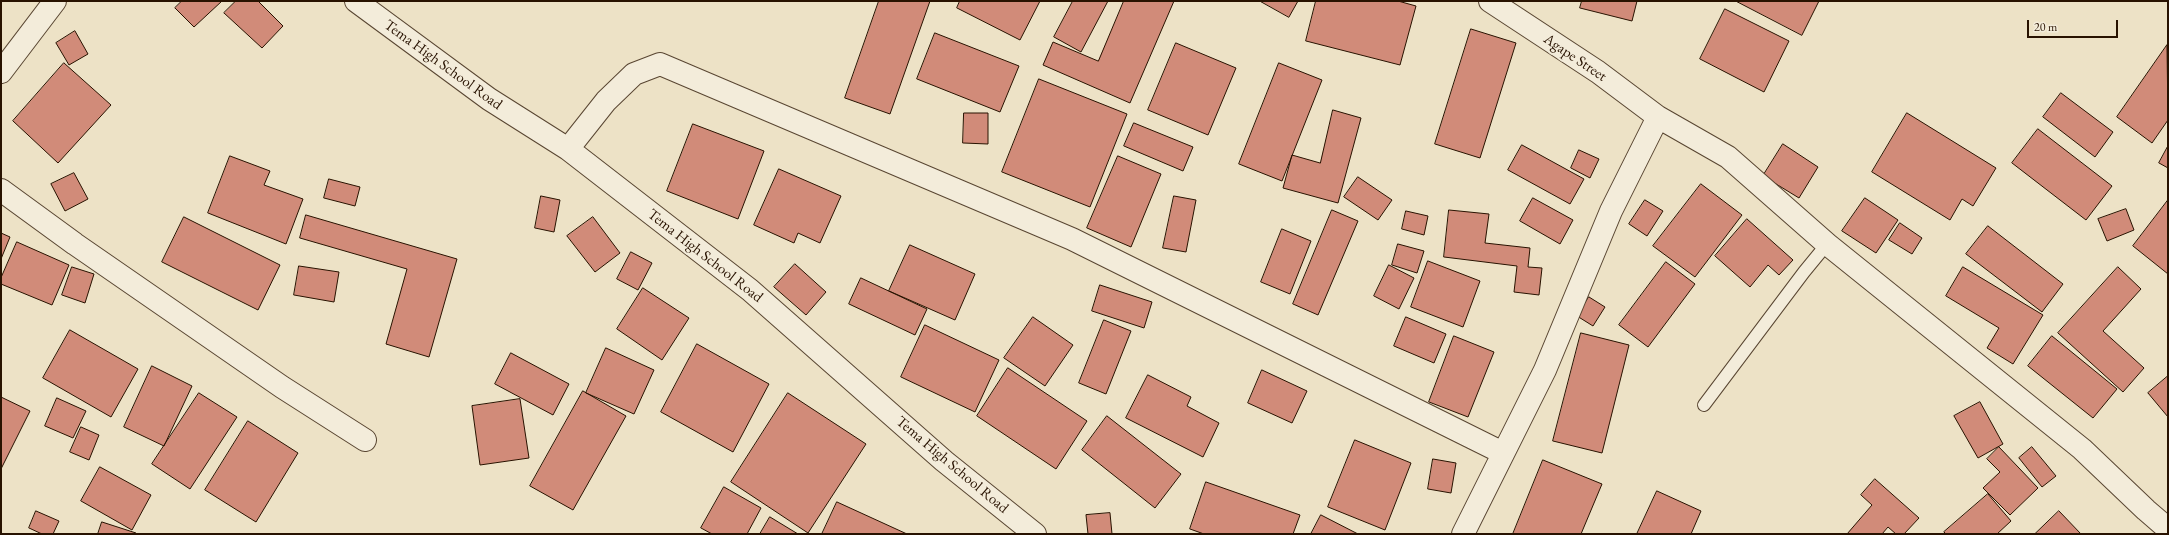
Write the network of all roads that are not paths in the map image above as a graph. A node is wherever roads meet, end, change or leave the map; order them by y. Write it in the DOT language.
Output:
graph roads {
  1 [pos="55,1"];
  2 [pos="356,1"];
  3 [pos="1490,1"];
  4 [pos="1,72"];
  5 [pos="1658,117"];
  6 [pos="568,149"];
  7 [pos="1,190"];
  8 [pos="1827,244"];
  9 [pos="1704,405"];
  10 [pos="365,440"];
  11 [pos="1503,453"];
  12 [pos="2168,528"];
  13 [pos="1035,534"];
  14 [pos="1463,534"];
  1 -- 4 [label="street"];
  2 -- 6 [label="street, Tema High School Road"];
  3 -- 5 [label="street, Agape Street"];
  5 -- 8 [label="street, Agape Street"];
  5 -- 11 [label="street"];
  6 -- 11 [label="street"];
  6 -- 13 [label="street, Tema High School Road"];
  7 -- 10 [label="street"];
  8 -- 9 [label="lane"];
  8 -- 12 [label="street, Agape Street"];
  11 -- 14 [label="street"];
}
